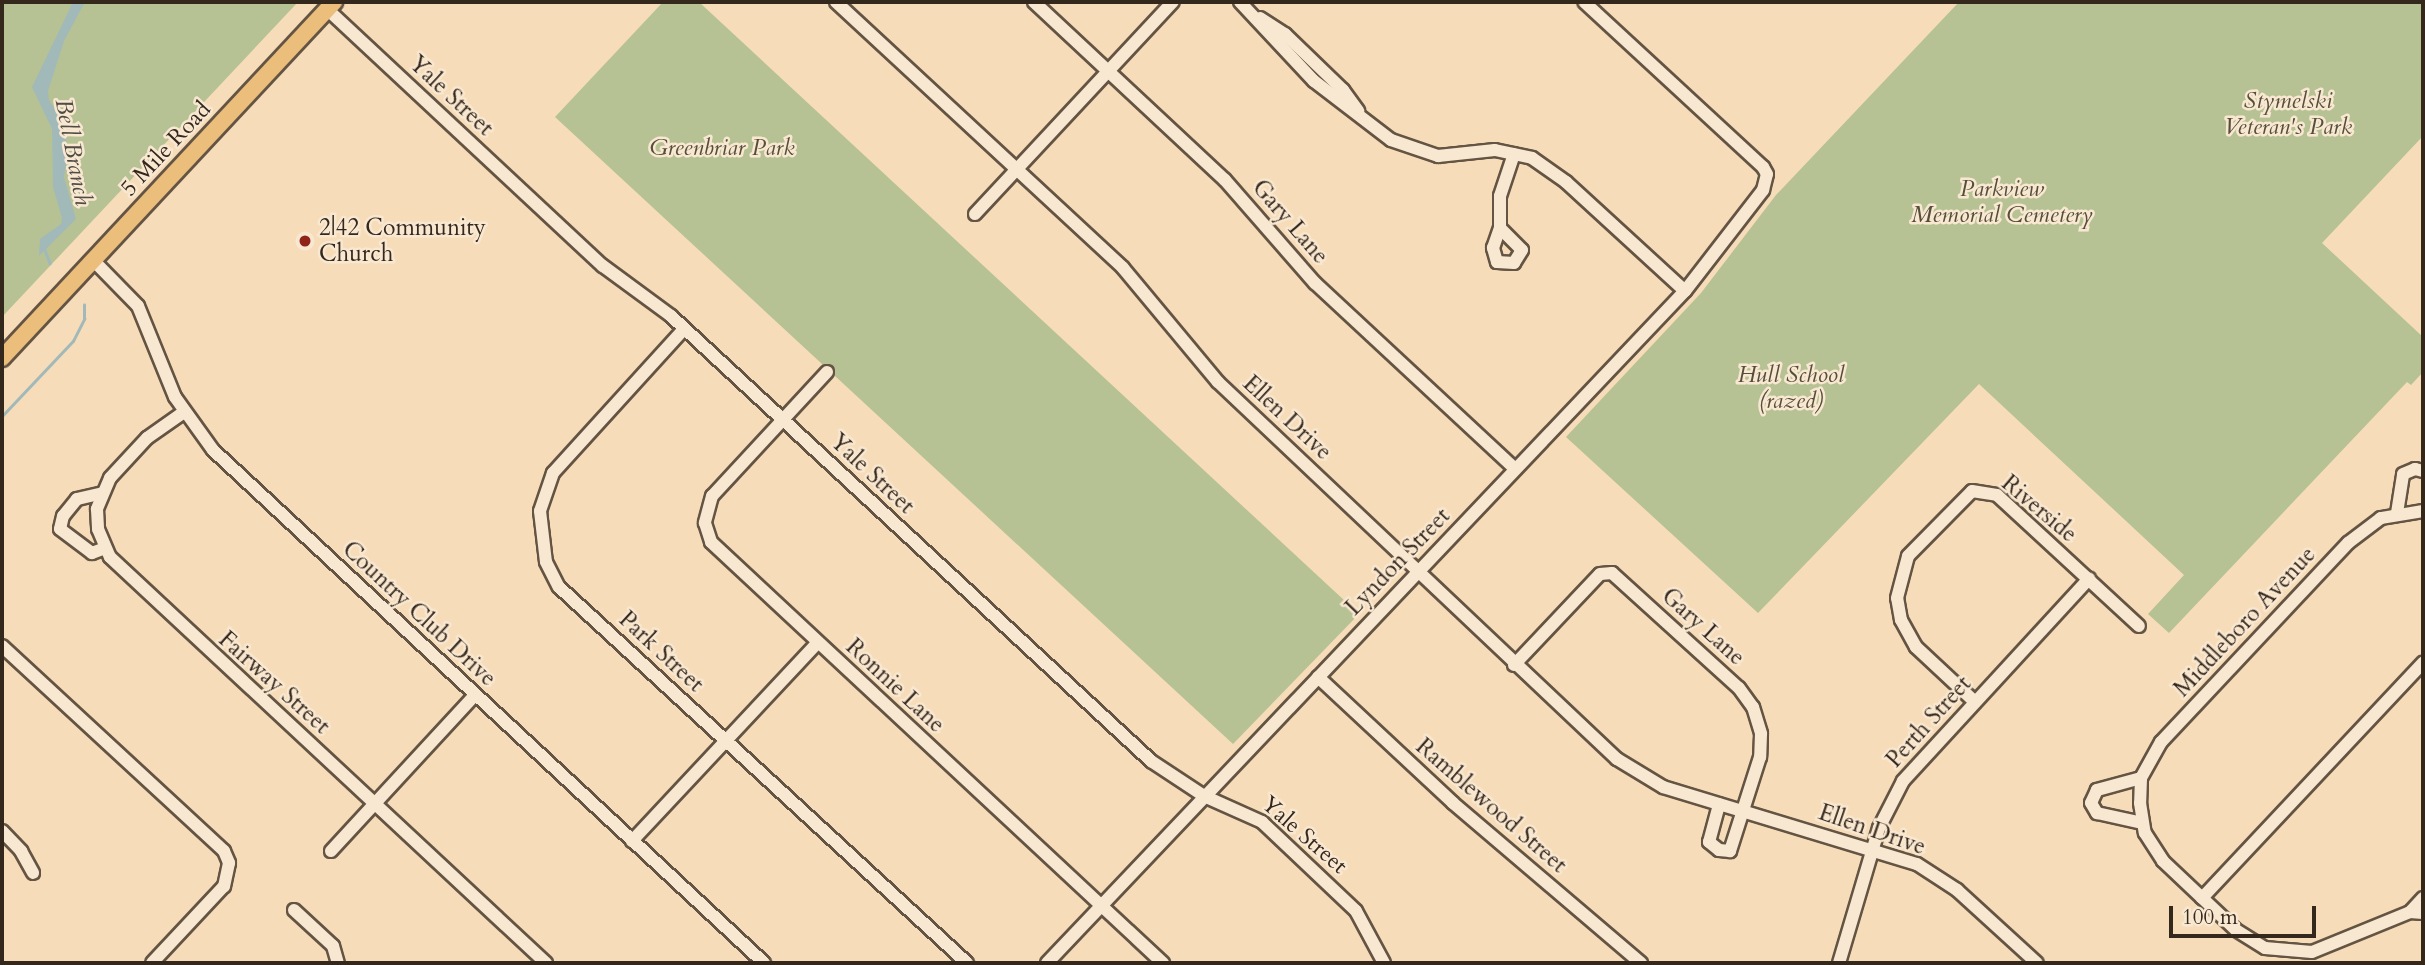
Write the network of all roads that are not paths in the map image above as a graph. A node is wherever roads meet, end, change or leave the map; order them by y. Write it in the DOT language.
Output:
graph roads {
  1 [pos="836,2"];
  2 [pos="1034,2"];
  3 [pos="1173,2"];
  4 [pos="1240,2"];
  5 [pos="1584,2"];
  6 [pos="330,5"];
  7 [pos="1109,71"];
  8 [pos="1514,154"];
  9 [pos="1016,169"];
  10 [pos="975,214"];
  11 [pos="1500,228"];
  12 [pos="93,260"];
  13 [pos="1685,291"];
  14 [pos="684,329"];
  15 [pos="2,358"];
  16 [pos="827,372"];
  17 [pos="184,412"];
  18 [pos="782,419"];
  19 [pos="1515,469"];
  20 [pos="2423,471"];
  21 [pos="103,494"];
  22 [pos="2417,511"];
  23 [pos="2397,513"];
  24 [pos="105,548"];
  25 [pos="1417,573"];
  26 [pos="2089,579"];
  27 [pos="2139,626"];
  28 [pos="817,643"];
  29 [pos="2,646"];
  30 [pos="2423,663"];
  31 [pos="1514,665"];
  32 [pos="1318,677"];
  33 [pos="475,695"];
  34 [pos="1975,702"];
  35 [pos="726,740"];
  36 [pos="2141,778"];
  37 [pos="1204,796"];
  38 [pos="373,802"];
  39 [pos="1719,804"];
  40 [pos="1746,812"];
  41 [pos="2142,823"];
  42 [pos="2,831"];
  43 [pos="632,841"];
  44 [pos="1873,849"];
  45 [pos="331,851"];
  46 [pos="33,873"];
  47 [pos="2202,898"];
  48 [pos="2423,898"];
  49 [pos="1101,905"];
  50 [pos="294,910"];
  51 [pos="2417,913"];
  52 [pos="2300,958"];
  53 [pos="152,963"];
  54 [pos="338,963"];
  55 [pos="546,963"];
  56 [pos="764,963"];
  57 [pos="967,963"];
  58 [pos="1047,963"];
  59 [pos="1163,963"];
  60 [pos="1384,963"];
  61 [pos="1641,963"];
  62 [pos="1840,963"];
  63 [pos="2037,963"];
  1 -- 9 [label="street, Ellen Drive"];
  2 -- 7 [label="street, Gary Lane"];
  3 -- 7 [label="street"];
  4 -- 8 [label="street"];
  5 -- 13 [label="street, Lyndon Street"];
  6 -- 12 [label="main road, 5 Mile Road"];
  6 -- 14 [label="street, Yale Street"];
  7 -- 9 [label="street"];
  7 -- 19 [label="street, Gary Lane"];
  8 -- 11 [label="street"];
  8 -- 13 [label="street"];
  9 -- 10 [label="street"];
  9 -- 25 [label="street, Ellen Drive"];
  12 -- 15 [label="main road, 5 Mile Road"];
  12 -- 17 [label="street, Country Club Drive"];
  13 -- 19 [label="street, Lyndon Street"];
  14 -- 18 [label="street, Yale Street"];
  14 -- 35 [label="street, Park Street"];
  16 -- 18 [label="street, Ronnie Lane"];
  17 -- 21 [label="street, Fairway Street"];
  17 -- 33 [label="street, Country Club Drive"];
  18 -- 28 [label="street, Ronnie Lane"];
  18 -- 37 [label="street, Yale Street"];
  19 -- 25 [label="street, Lyndon Street"];
  20 -- 23 [label="street"];
  21 -- 24 [label="street, Fairway Street"];
  21 -- 24 [label="street"];
  22 -- 23 [label="street, Middleboro Avenue"];
  23 -- 36 [label="street, Middleboro Avenue"];
  24 -- 38 [label="street, Fairway Street"];
  25 -- 31 [label="street, Ellen Drive"];
  25 -- 32 [label="street, Lyndon Street"];
  26 -- 27 [label="street"];
  26 -- 34 [label="street, Perth Street"];
  26 -- 34 [label="street, Riverside"];
  28 -- 35 [label="street"];
  28 -- 49 [label="street, Ronnie Lane"];
  29 -- 53 [label="street"];
  30 -- 47 [label="street"];
  31 -- 39 [label="street, Ellen Drive"];
  31 -- 40 [label="street, Gary Lane"];
  32 -- 37 [label="street, Lyndon Street"];
  32 -- 61 [label="street, Ramblewood Street"];
  33 -- 38 [label="street"];
  33 -- 43 [label="street, Country Club Drive"];
  34 -- 44 [label="street, Perth Street"];
  35 -- 43 [label="street"];
  35 -- 57 [label="street, Park Street"];
  36 -- 41 [label="street, Middleboro Avenue"];
  36 -- 41 [label="street"];
  37 -- 49 [label="street, Lyndon Street"];
  37 -- 60 [label="street, Yale Street"];
  38 -- 45 [label="street"];
  38 -- 55 [label="street, Fairway Street"];
  39 -- 40 [label="street, Ellen Drive"];
  39 -- 40 [label="street"];
  40 -- 44 [label="street, Ellen Drive"];
  41 -- 47 [label="street"];
  42 -- 46 [label="street"];
  43 -- 56 [label="street, Country Club Drive"];
  44 -- 62 [label="street, Perth Street"];
  44 -- 63 [label="street, Ellen Drive"];
  47 -- 52 [label="street"];
  48 -- 51 [label="street"];
  49 -- 58 [label="street, Lyndon Street"];
  49 -- 59 [label="street, Ronnie Lane"];
  50 -- 54 [label="street"];
  51 -- 52 [label="street"];
}
